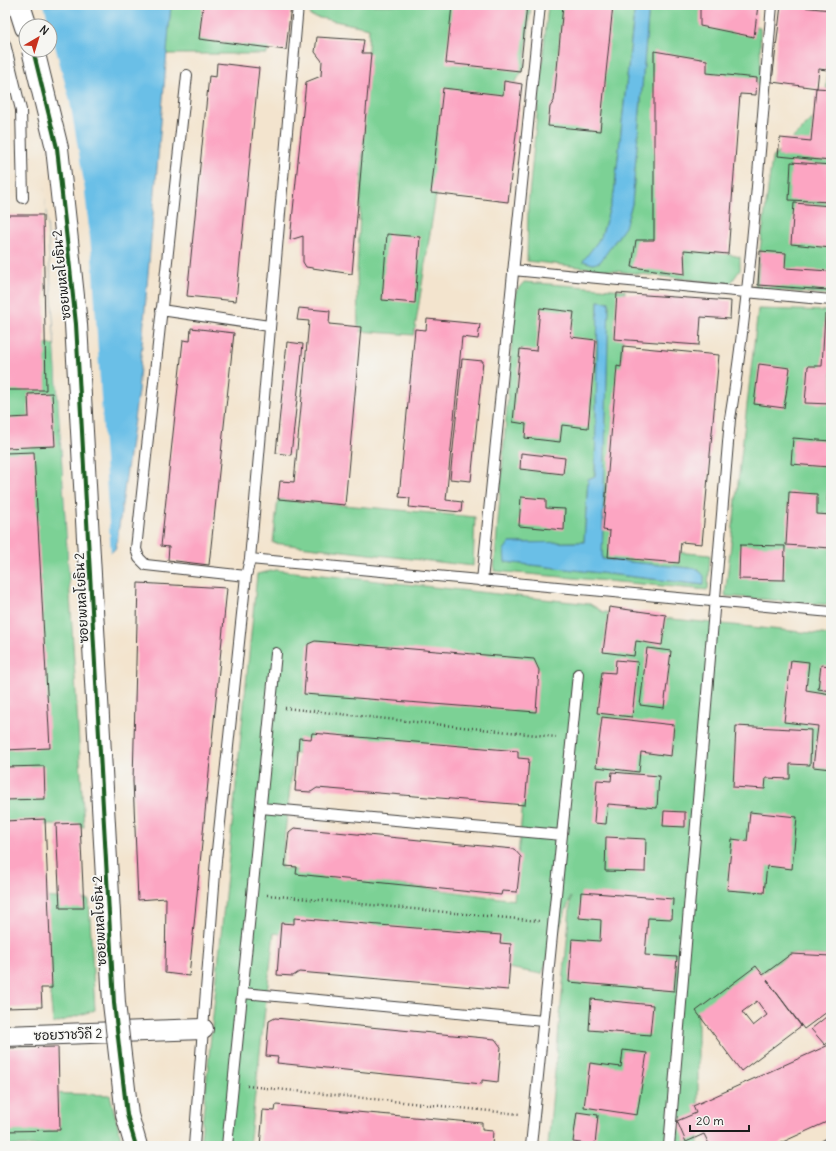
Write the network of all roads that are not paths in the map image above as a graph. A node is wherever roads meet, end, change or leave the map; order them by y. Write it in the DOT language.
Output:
graph roads {
  1 [pos="18,5"];
  2 [pos="298,5"];
  3 [pos="540,5"];
  4 [pos="772,5"];
  5 [pos="23,18"];
  6 [pos="5,44"];
  7 [pos="35,58"];
  8 [pos="187,75"];
  9 [pos="23,198"];
  10 [pos="513,270"];
  11 [pos="747,292"];
  12 [pos="831,300"];
  13 [pos="161,310"];
  14 [pos="269,326"];
  15 [pos="250,559"];
  16 [pos="246,576"];
  17 [pos="482,581"];
  18 [pos="714,601"];
  19 [pos="831,612"];
  20 [pos="276,653"];
  21 [pos="578,674"];
  22 [pos="261,808"];
  23 [pos="562,834"];
  24 [pos="243,993"];
  25 [pos="543,1021"];
  26 [pos="203,1029"];
  27 [pos="5,1036"];
  28 [pos="831,1142"];
  29 [pos="136,1146"];
  30 [pos="194,1146"];
  31 [pos="227,1146"];
  32 [pos="531,1146"];
  33 [pos="669,1146"];
  34 [pos="824,1146"];
  1 -- 5 [label="street"];
  2 -- 14 [label="lane"];
  3 -- 10 [label="lane"];
  4 -- 11 [label="lane"];
  6 -- 9 [label="lane"];
  7 -- 29 [label="street, ซอยพหลโยธิน 2, bridge"];
  8 -- 13 [label="lane"];
  10 -- 11 [label="lane"];
  10 -- 17 [label="lane"];
  11 -- 12 [label="lane"];
  11 -- 18 [label="lane"];
  13 -- 14 [label="lane"];
  13 -- 16 [label="lane"];
  14 -- 15 [label="lane"];
  15 -- 16 [label="lane"];
  15 -- 17 [label="lane"];
  16 -- 26 [label="lane"];
  17 -- 18 [label="lane"];
  18 -- 19 [label="lane"];
  18 -- 33 [label="lane"];
  20 -- 22 [label="lane"];
  21 -- 23 [label="lane"];
  22 -- 23 [label="lane"];
  22 -- 24 [label="lane"];
  23 -- 25 [label="lane"];
  24 -- 25 [label="lane"];
  24 -- 31 [label="lane"];
  25 -- 32 [label="lane"];
  26 -- 27 [label="street, ซอยราชวิถี 2"];
  26 -- 30 [label="lane"];
  28 -- 34 [label="lane"];
}
